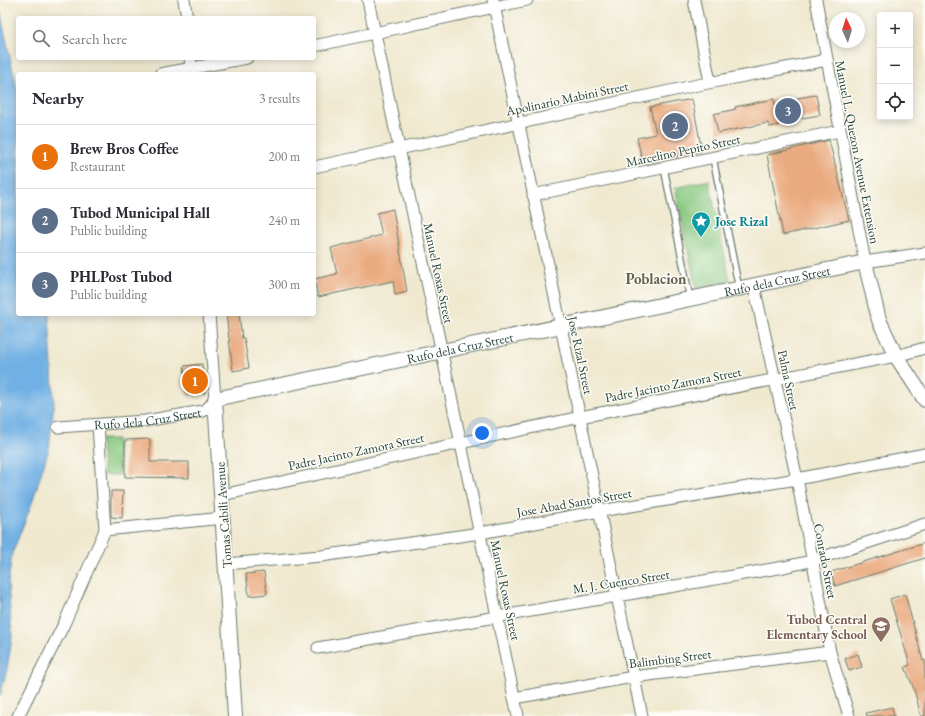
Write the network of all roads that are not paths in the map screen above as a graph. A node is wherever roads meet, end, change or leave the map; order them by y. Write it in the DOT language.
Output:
graph roads {
  1 [pos="184,0"];
  2 [pos="368,0"];
  3 [pos="527,0"];
  4 [pos="694,0"];
  5 [pos="816,0"];
  6 [pos="494,3"];
  7 [pos="187,16"];
  8 [pos="375,32"];
  9 [pos="316,46"];
  10 [pos="235,60"];
  11 [pos="826,60"];
  12 [pos="191,67"];
  13 [pos="169,72"];
  14 [pos="710,82"];
  15 [pos="518,122"];
  16 [pos="839,131"];
  17 [pos="399,150"];
  18 [pos="713,158"];
  19 [pos="316,167"];
  20 [pos="664,168"];
  21 [pos="533,195"];
  22 [pos="925,253"];
  23 [pos="865,262"];
  24 [pos="754,286"];
  25 [pos="739,290"];
  26 [pos="690,299"];
  27 [pos="209,316"];
  28 [pos="560,325"];
  29 [pos="925,348"];
  30 [pos="441,351"];
  31 [pos="896,356"];
  32 [pos="774,379"];
  33 [pos="215,399"];
  34 [pos="925,400"];
  35 [pos="580,417"];
  36 [pos="98,425"];
  37 [pos="58,427"];
  38 [pos="461,442"];
  39 [pos="925,454"];
  40 [pos="797,479"];
  41 [pos="222,495"];
  42 [pos="600,511"];
  43 [pos="223,518"];
  44 [pos="925,524"];
  45 [pos="105,530"];
  46 [pos="480,533"];
  47 [pos="811,561"];
  48 [pos="226,564"];
  49 [pos="617,595"];
  50 [pos="497,616"];
  51 [pos="318,648"];
  52 [pos="830,652"];
  53 [pos="633,677"];
  54 [pos="514,698"];
  55 [pos="18,716"];
  56 [pos="235,716"];
  57 [pos="518,716"];
  58 [pos="642,716"];
  59 [pos="849,716"];
  1 -- 7 [label="street"];
  2 -- 8 [label="street, Manuel Roxas Street"];
  3 -- 6 [label="street"];
  4 -- 14 [label="street"];
  5 -- 11 [label="street, Manuel L. Quezon Avenue Extension"];
  6 -- 8 [label="street"];
  6 -- 15 [label="street, Jose Rizal Street"];
  8 -- 9 [label="street"];
  8 -- 17 [label="street, Manuel Roxas Street"];
  10 -- 12 [label="street"];
  11 -- 14 [label="street, Apolinario Mabini Street"];
  11 -- 16 [label="street, Manuel L. Quezon Avenue Extension"];
  12 -- 13 [label="street"];
  14 -- 15 [label="street, Apolinario Mabini Street"];
  15 -- 17 [label="street, Apolinario Mabini Street"];
  15 -- 21 [label="street, Jose Rizal Street"];
  16 -- 18 [label="street, Marcelino Pepito Street"];
  16 -- 23 [label="street, Manuel L. Quezon Avenue Extension"];
  17 -- 19 [label="street, Apolinario Mabini Street"];
  17 -- 30 [label="street, Manuel Roxas Street"];
  18 -- 20 [label="street, Marcelino Pepito Street"];
  18 -- 25 [label="lane"];
  20 -- 21 [label="street, Marcelino Pepito Street"];
  20 -- 26 [label="lane"];
  21 -- 28 [label="street, Jose Rizal Street"];
  22 -- 23 [label="street"];
  23 -- 24 [label="street, Rufo dela Cruz Street"];
  23 -- 31 [label="street"];
  24 -- 25 [label="street, Rufo dela Cruz Street"];
  24 -- 32 [label="street, Palma Street"];
  25 -- 26 [label="street, Rufo dela Cruz Street"];
  26 -- 28 [label="street, Rufo dela Cruz Street"];
  27 -- 33 [label="street, Tomas Cabili Avenue"];
  28 -- 30 [label="street, Rufo dela Cruz Street"];
  28 -- 35 [label="street, Jose Rizal Street"];
  29 -- 31 [label="street, Padre Jacinto Zamora Street"];
  30 -- 33 [label="street, Rufo dela Cruz Street"];
  30 -- 38 [label="street, Manuel Roxas Street"];
  31 -- 32 [label="street, Padre Jacinto Zamora Street"];
  31 -- 34 [label="street"];
  32 -- 35 [label="street, Padre Jacinto Zamora Street"];
  32 -- 40 [label="street, Palma Street"];
  33 -- 36 [label="street, Rufo dela Cruz Street"];
  33 -- 41 [label="street, Tomas Cabili Avenue"];
  35 -- 38 [label="street, Padre Jacinto Zamora Street"];
  35 -- 42 [label="street, Jose Rizal Street"];
  36 -- 37 [label="street, Rufo dela Cruz Street"];
  36 -- 45 [label="street"];
  38 -- 41 [label="street, Padre Jacinto Zamora Street"];
  38 -- 46 [label="street, Manuel Roxas Street"];
  39 -- 40 [label="street, Jose Abad Santos Street"];
  40 -- 42 [label="street, Jose Abad Santos Street"];
  40 -- 47 [label="street, Conrado Street"];
  41 -- 43 [label="street, Tomas Cabili Avenue"];
  42 -- 46 [label="street, Jose Abad Santos Street"];
  42 -- 49 [label="street, Jose Rizal Street"];
  43 -- 45 [label="street"];
  43 -- 48 [label="street, Tomas Cabili Avenue"];
  44 -- 47 [label="street, M. J. Cuenco Street"];
  45 -- 55 [label="street"];
  46 -- 48 [label="street, Jose Abad Santos Street"];
  46 -- 50 [label="street, Manuel Roxas Street"];
  47 -- 49 [label="street, M. J. Cuenco Street"];
  47 -- 52 [label="street, Conrado Street"];
  48 -- 56 [label="street, Tomas Cabili Avenue"];
  49 -- 50 [label="street, M. J. Cuenco Street"];
  49 -- 53 [label="street, Jose Rizal Street"];
  50 -- 51 [label="street, M. J. Cuenco Street"];
  50 -- 54 [label="street, Manuel Roxas Street"];
  52 -- 53 [label="street, Balimbing Street"];
  52 -- 59 [label="street, Conrado Street"];
  53 -- 54 [label="street, Balimbing Street"];
  53 -- 58 [label="street, Jose Rizal Street"];
  54 -- 57 [label="street, Manuel Roxas Street"];
}
